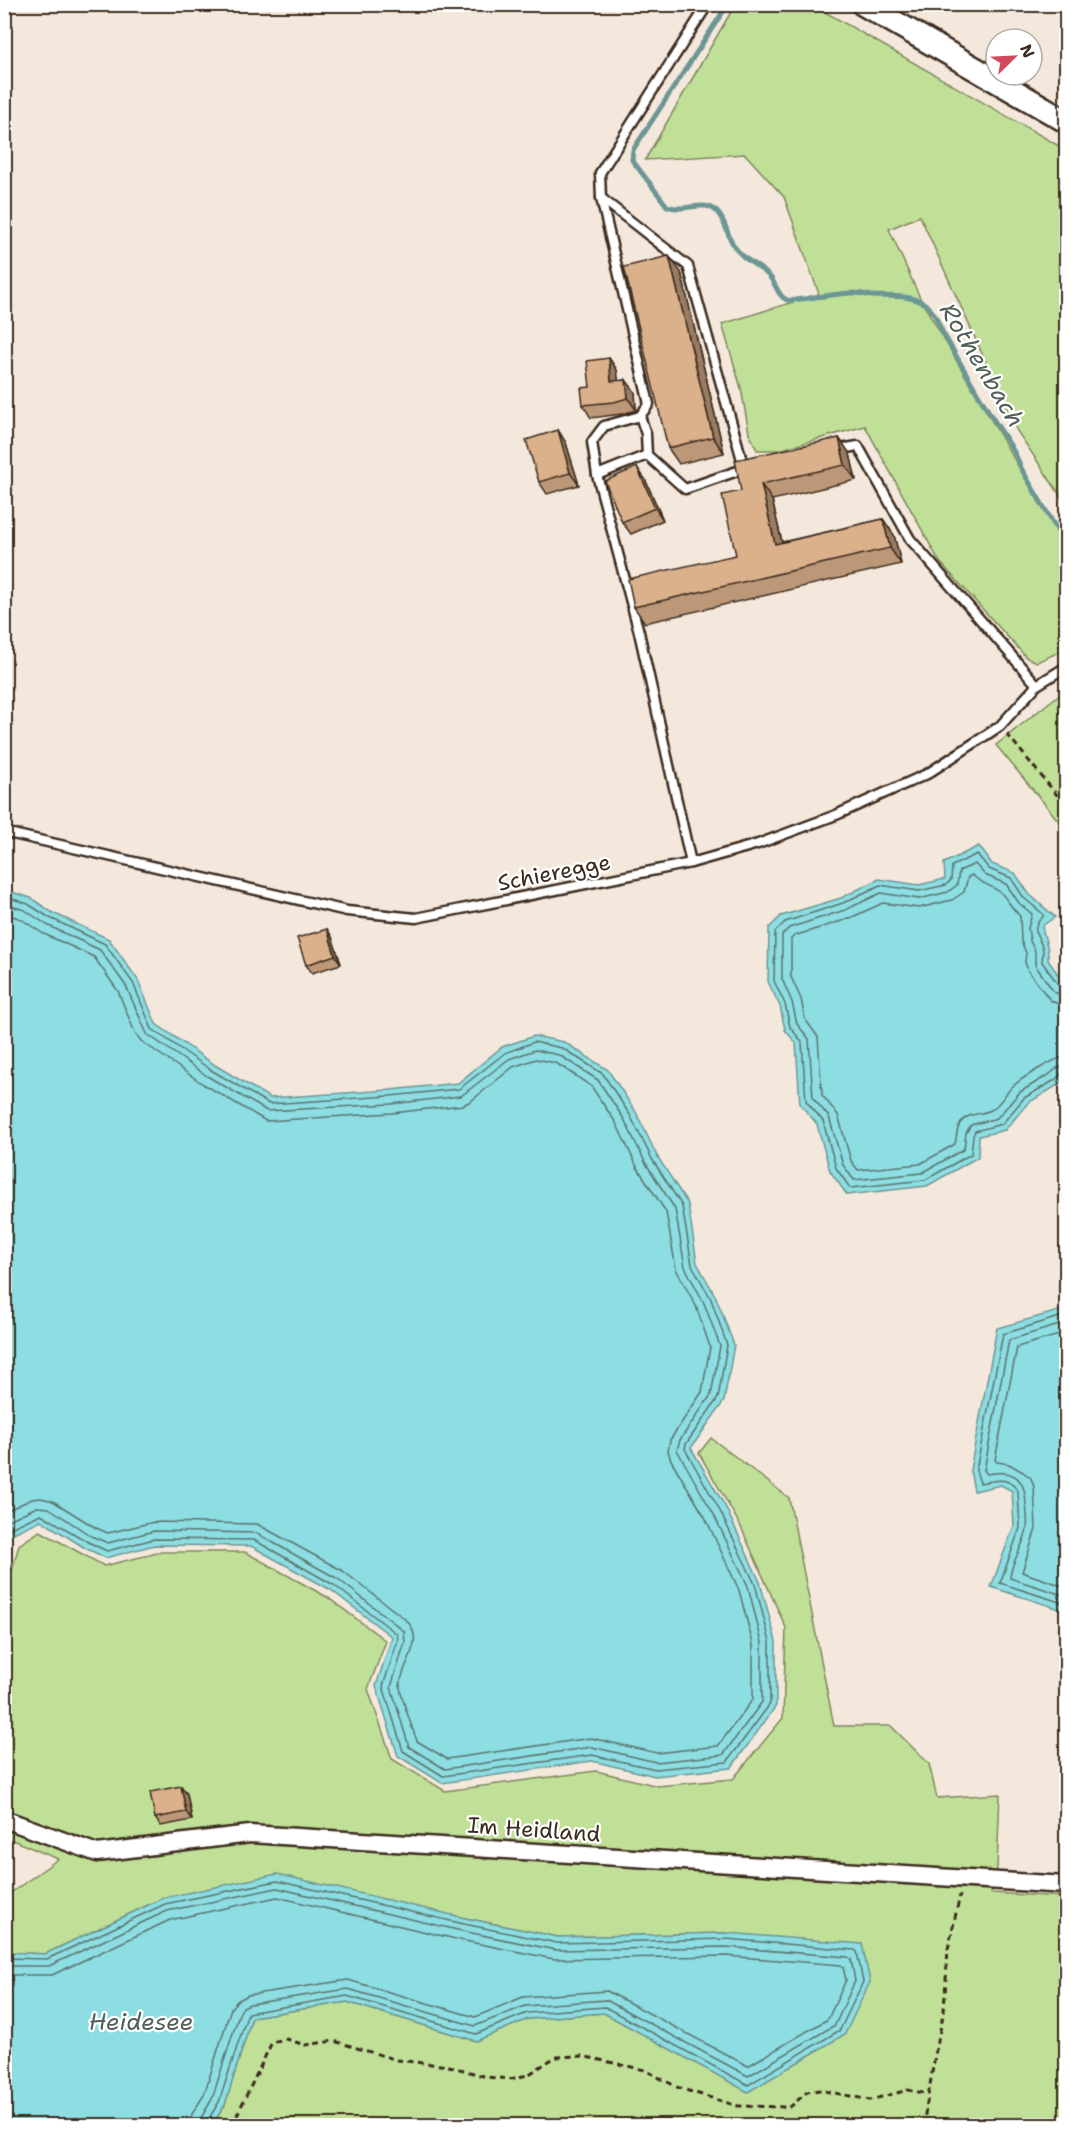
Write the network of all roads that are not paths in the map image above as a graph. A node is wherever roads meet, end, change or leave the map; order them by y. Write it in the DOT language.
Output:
graph roads {
  1 [pos="708,4"];
  2 [pos="863,4"];
  3 [pos="1066,120"];
  4 [pos="601,198"];
  5 [pos="640,416"];
  6 [pos="824,453"];
  7 [pos="647,454"];
  8 [pos="756,466"];
  9 [pos="745,469"];
  10 [pos="597,475"];
  11 [pos="1066,667"];
  12 [pos="1037,685"];
  13 [pos="4,832"];
  14 [pos="691,863"];
  15 [pos="4,1819"];
  16 [pos="1066,1885"];
  1 -- 4 [label="lane"];
  2 -- 3 [label="street"];
  4 -- 5 [label="lane"];
  4 -- 9 [label="lane"];
  5 -- 7 [label="lane"];
  5 -- 10 [label="lane"];
  6 -- 12 [label="lane"];
  7 -- 9 [label="lane"];
  7 -- 10 [label="lane"];
  8 -- 9 [label="lane"];
  10 -- 14 [label="lane"];
  11 -- 12 [label="lane, Schieregge"];
  12 -- 14 [label="lane, Schieregge"];
  13 -- 14 [label="lane, Schieregge"];
  15 -- 16 [label="street, Im Heidland"];
}
